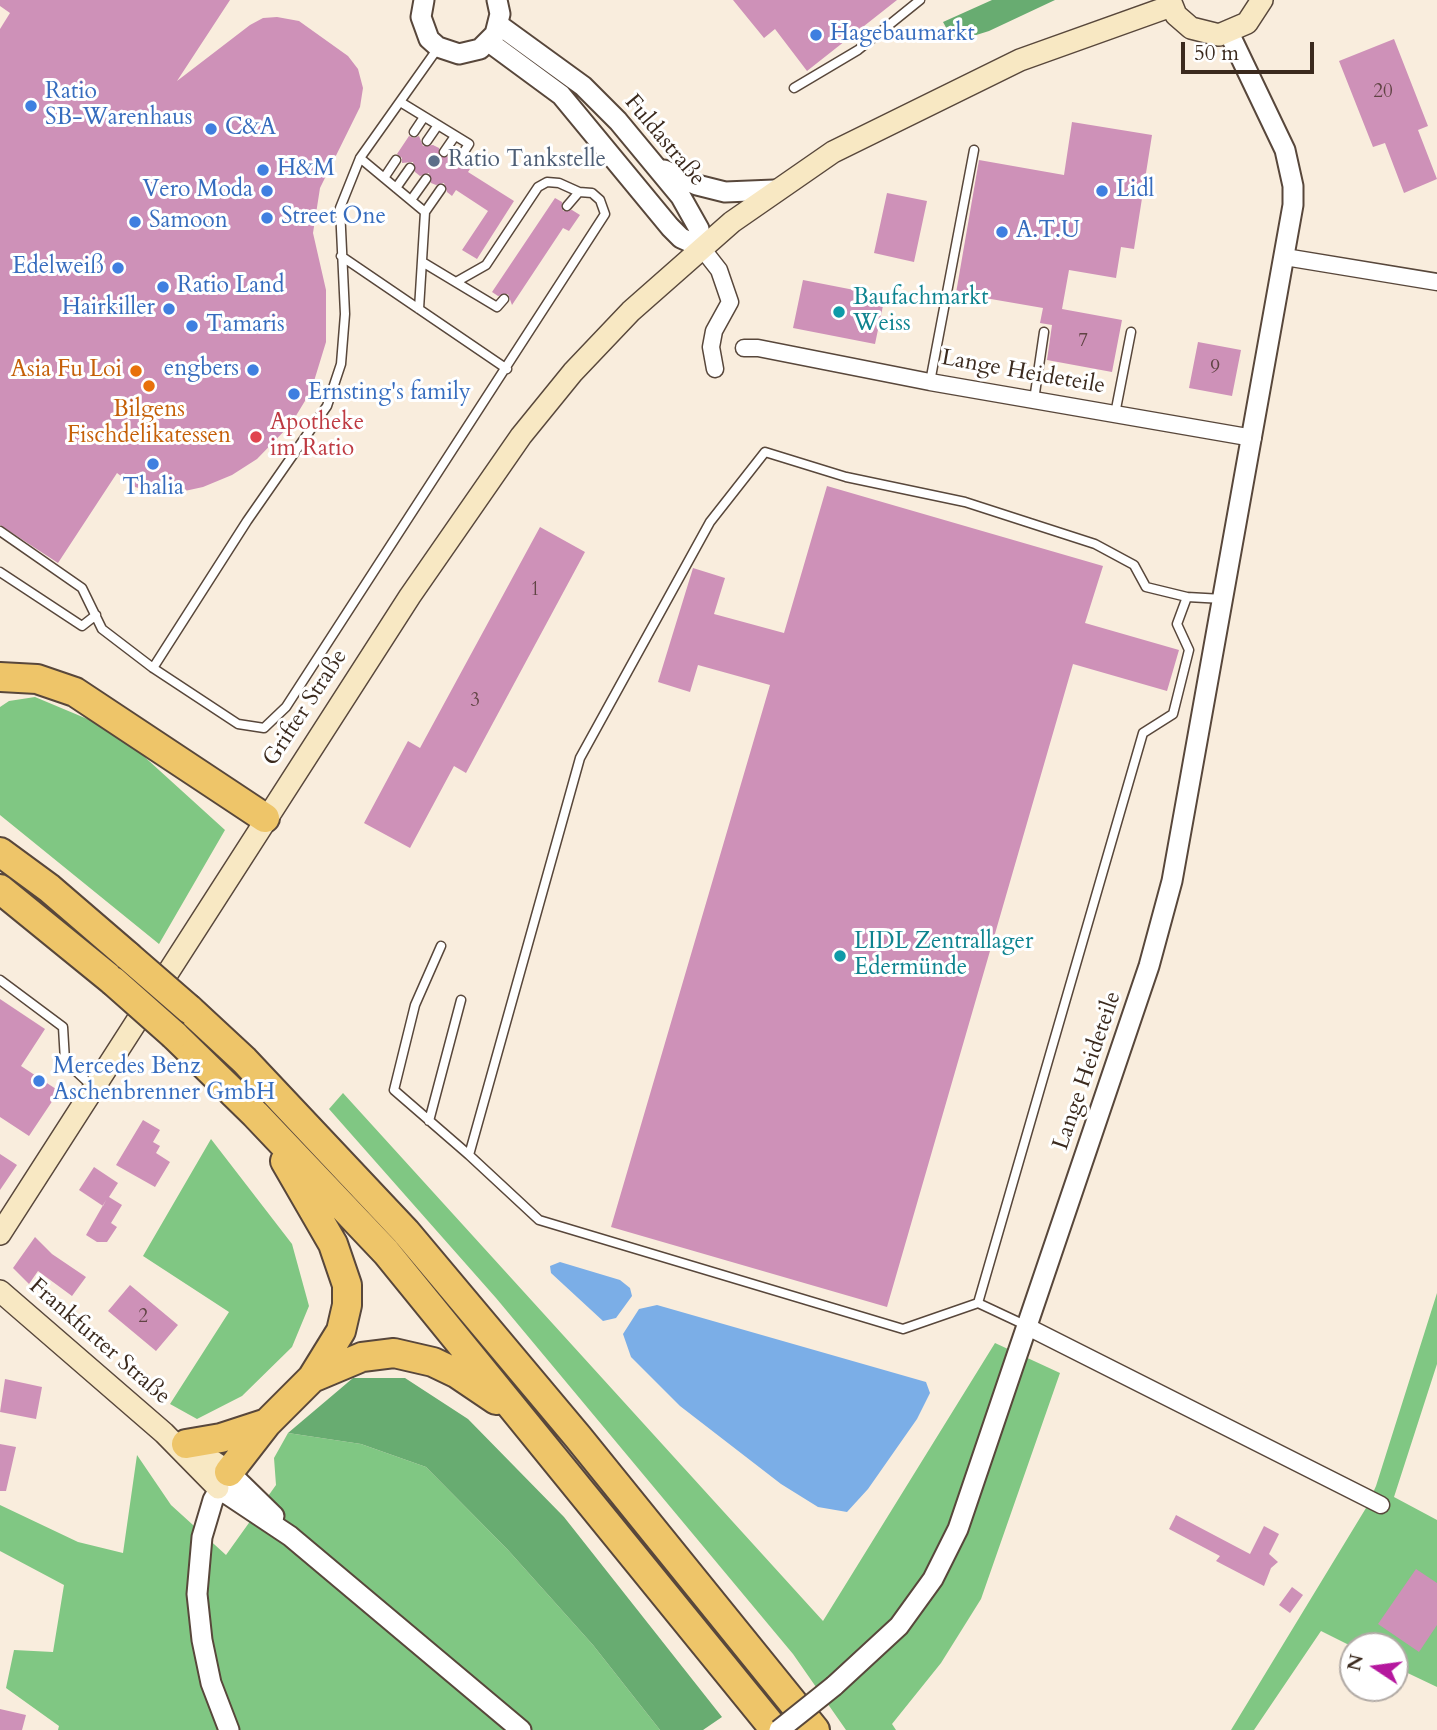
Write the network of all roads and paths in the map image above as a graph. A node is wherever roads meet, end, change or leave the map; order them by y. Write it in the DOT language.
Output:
graph roads {
  1 [pos="424,0"];
  2 [pos="498,0"];
  3 [pos="920,0"];
  4 [pos="1262,0"];
  5 [pos="1171,3"];
  6 [pos="1229,33"];
  7 [pos="494,34"];
  8 [pos="438,47"];
  9 [pos="794,88"];
  10 [pos="402,103"];
  11 [pos="424,117"];
  12 [pos="438,125"];
  13 [pos="414,132"];
  14 [pos="455,136"];
  15 [pos="427,141"];
  16 [pos="974,150"];
  17 [pos="444,152"];
  18 [pos="360,158"];
  19 [pos="396,160"];
  20 [pos="458,161"];
  21 [pos="656,167"];
  22 [pos="410,169"];
  23 [pos="384,178"];
  24 [pos="426,179"];
  25 [pos="396,188"];
  26 [pos="441,189"];
  27 [pos="774,190"];
  28 [pos="579,192"];
  29 [pos="411,200"];
  30 [pos="567,206"];
  31 [pos="425,212"];
  32 [pos="701,247"];
  33 [pos="341,256"];
  34 [pos="1285,257"];
  35 [pos="424,263"];
  36 [pos="456,282"];
  37 [pos="1437,282"];
  38 [pos="504,299"];
  39 [pos="419,309"];
  40 [pos="1044,332"];
  41 [pos="1130,332"];
  42 [pos="744,348"];
  43 [pos="507,369"];
  44 [pos="715,369"];
  45 [pos="930,382"];
  46 [pos="1034,400"];
  47 [pos="1115,414"];
  48 [pos="1253,438"];
  49 [pos="0,531"];
  50 [pos="0,572"];
  51 [pos="1187,597"];
  52 [pos="1225,599"];
  53 [pos="96,615"];
  54 [pos="153,668"];
  55 [pos="14,678"];
  56 [pos="0,691"];
  57 [pos="265,818"];
  58 [pos="0,836"];
  59 [pos="0,852"];
  60 [pos="49,888"];
  61 [pos="0,889"];
  62 [pos="440,946"];
  63 [pos="0,980"];
  64 [pos="461,1000"];
  65 [pos="93,1087"];
  66 [pos="255,1114"];
  67 [pos="429,1121"];
  68 [pos="469,1155"];
  69 [pos="0,1234"];
  70 [pos="0,1291"];
  71 [pos="978,1303"];
  72 [pos="1028,1327"];
  73 [pos="312,1378"];
  74 [pos="267,1423"];
  75 [pos="532,1430"];
  76 [pos="175,1439"];
  77 [pos="224,1480"];
  78 [pos="1381,1505"];
  79 [pos="229,1730"];
  80 [pos="521,1730"];
  81 [pos="777,1730"];
  82 [pos="815,1730"];
  1 -- 8 [label="street"];
  2 -- 7 [label="street"];
  3 -- 9 [label="lane"];
  4 -- 6 [label="main road"];
  5 -- 6 [label="main road"];
  5 -- 27 [label="main road, Grifter Straße"];
  6 -- 34 [label="street, Lange Heideteile"];
  7 -- 8 [label="street"];
  7 -- 21 [label="street, Fuldastraße"];
  7 -- 32 [label="street, Fuldastraße"];
  8 -- 10 [label="lane"];
  10 -- 11 [label="lane"];
  10 -- 18 [label="lane"];
  11 -- 12 [label="lane"];
  11 -- 13 [label="lane"];
  12 -- 14 [label="lane"];
  12 -- 15 [label="lane"];
  14 -- 17 [label="lane"];
  14 -- 20 [label="lane"];
  16 -- 45 [label="lane"];
  18 -- 23 [label="lane"];
  18 -- 33 [label="lane"];
  19 -- 23 [label="lane"];
  21 -- 27 [label="street"];
  21 -- 32 [label="street, Fuldastraße"];
  22 -- 25 [label="lane"];
  23 -- 25 [label="lane"];
  24 -- 29 [label="lane"];
  25 -- 29 [label="lane"];
  26 -- 31 [label="lane"];
  27 -- 32 [label="main road, Grifter Straße"];
  28 -- 30 [label="lane"];
  28 -- 36 [label="lane"];
  28 -- 43 [label="lane"];
  29 -- 31 [label="lane"];
  31 -- 35 [label="lane"];
  32 -- 44 [label="street"];
  32 -- 57 [label="main road, Grifter Straße"];
  33 -- 39 [label="lane"];
  33 -- 54 [label="lane"];
  34 -- 37 [label="street"];
  34 -- 48 [label="street, Lange Heideteile"];
  35 -- 36 [label="lane"];
  35 -- 39 [label="lane"];
  36 -- 38 [label="lane"];
  39 -- 43 [label="lane"];
  40 -- 46 [label="lane"];
  41 -- 47 [label="lane"];
  42 -- 45 [label="street, Lange Heideteile"];
  43 -- 54 [label="lane"];
  45 -- 46 [label="street, Lange Heideteile"];
  46 -- 47 [label="street, Lange Heideteile"];
  47 -- 48 [label="street, Lange Heideteile"];
  48 -- 52 [label="street, Lange Heideteile"];
  49 -- 53 [label="lane"];
  50 -- 53 [label="lane"];
  51 -- 52 [label="lane"];
  51 -- 68 [label="lane"];
  51 -- 71 [label="lane"];
  52 -- 72 [label="street, Lange Heideteile"];
  53 -- 54 [label="lane"];
  55 -- 56 [label="highway"];
  55 -- 57 [label="highway"];
  57 -- 65 [label="main road, Grifter Straße"];
  58 -- 60 [label="highway"];
  59 -- 60 [label="highway"];
  60 -- 82 [label="highway, bridge"];
  61 -- 66 [label="highway, bridge"];
  62 -- 67 [label="lane"];
  63 -- 65 [label="lane"];
  64 -- 67 [label="lane"];
  65 -- 69 [label="main road, Grifter Straße"];
  66 -- 73 [label="highway"];
  66 -- 75 [label="highway"];
  67 -- 68 [label="lane"];
  68 -- 71 [label="lane"];
  70 -- 76 [label="main road, Frankfurter Straße"];
  71 -- 72 [label="lane"];
  72 -- 78 [label="street"];
  72 -- 81 [label="street, Lange Heideteile, bridge"];
  73 -- 74 [label="highway"];
  73 -- 75 [label="highway"];
  74 -- 76 [label="highway"];
  74 -- 77 [label="highway"];
  75 -- 81 [label="highway"];
  76 -- 77 [label="main road, Frankfurter Straße"];
  77 -- 79 [label="street"];
  77 -- 80 [label="street"];
}
